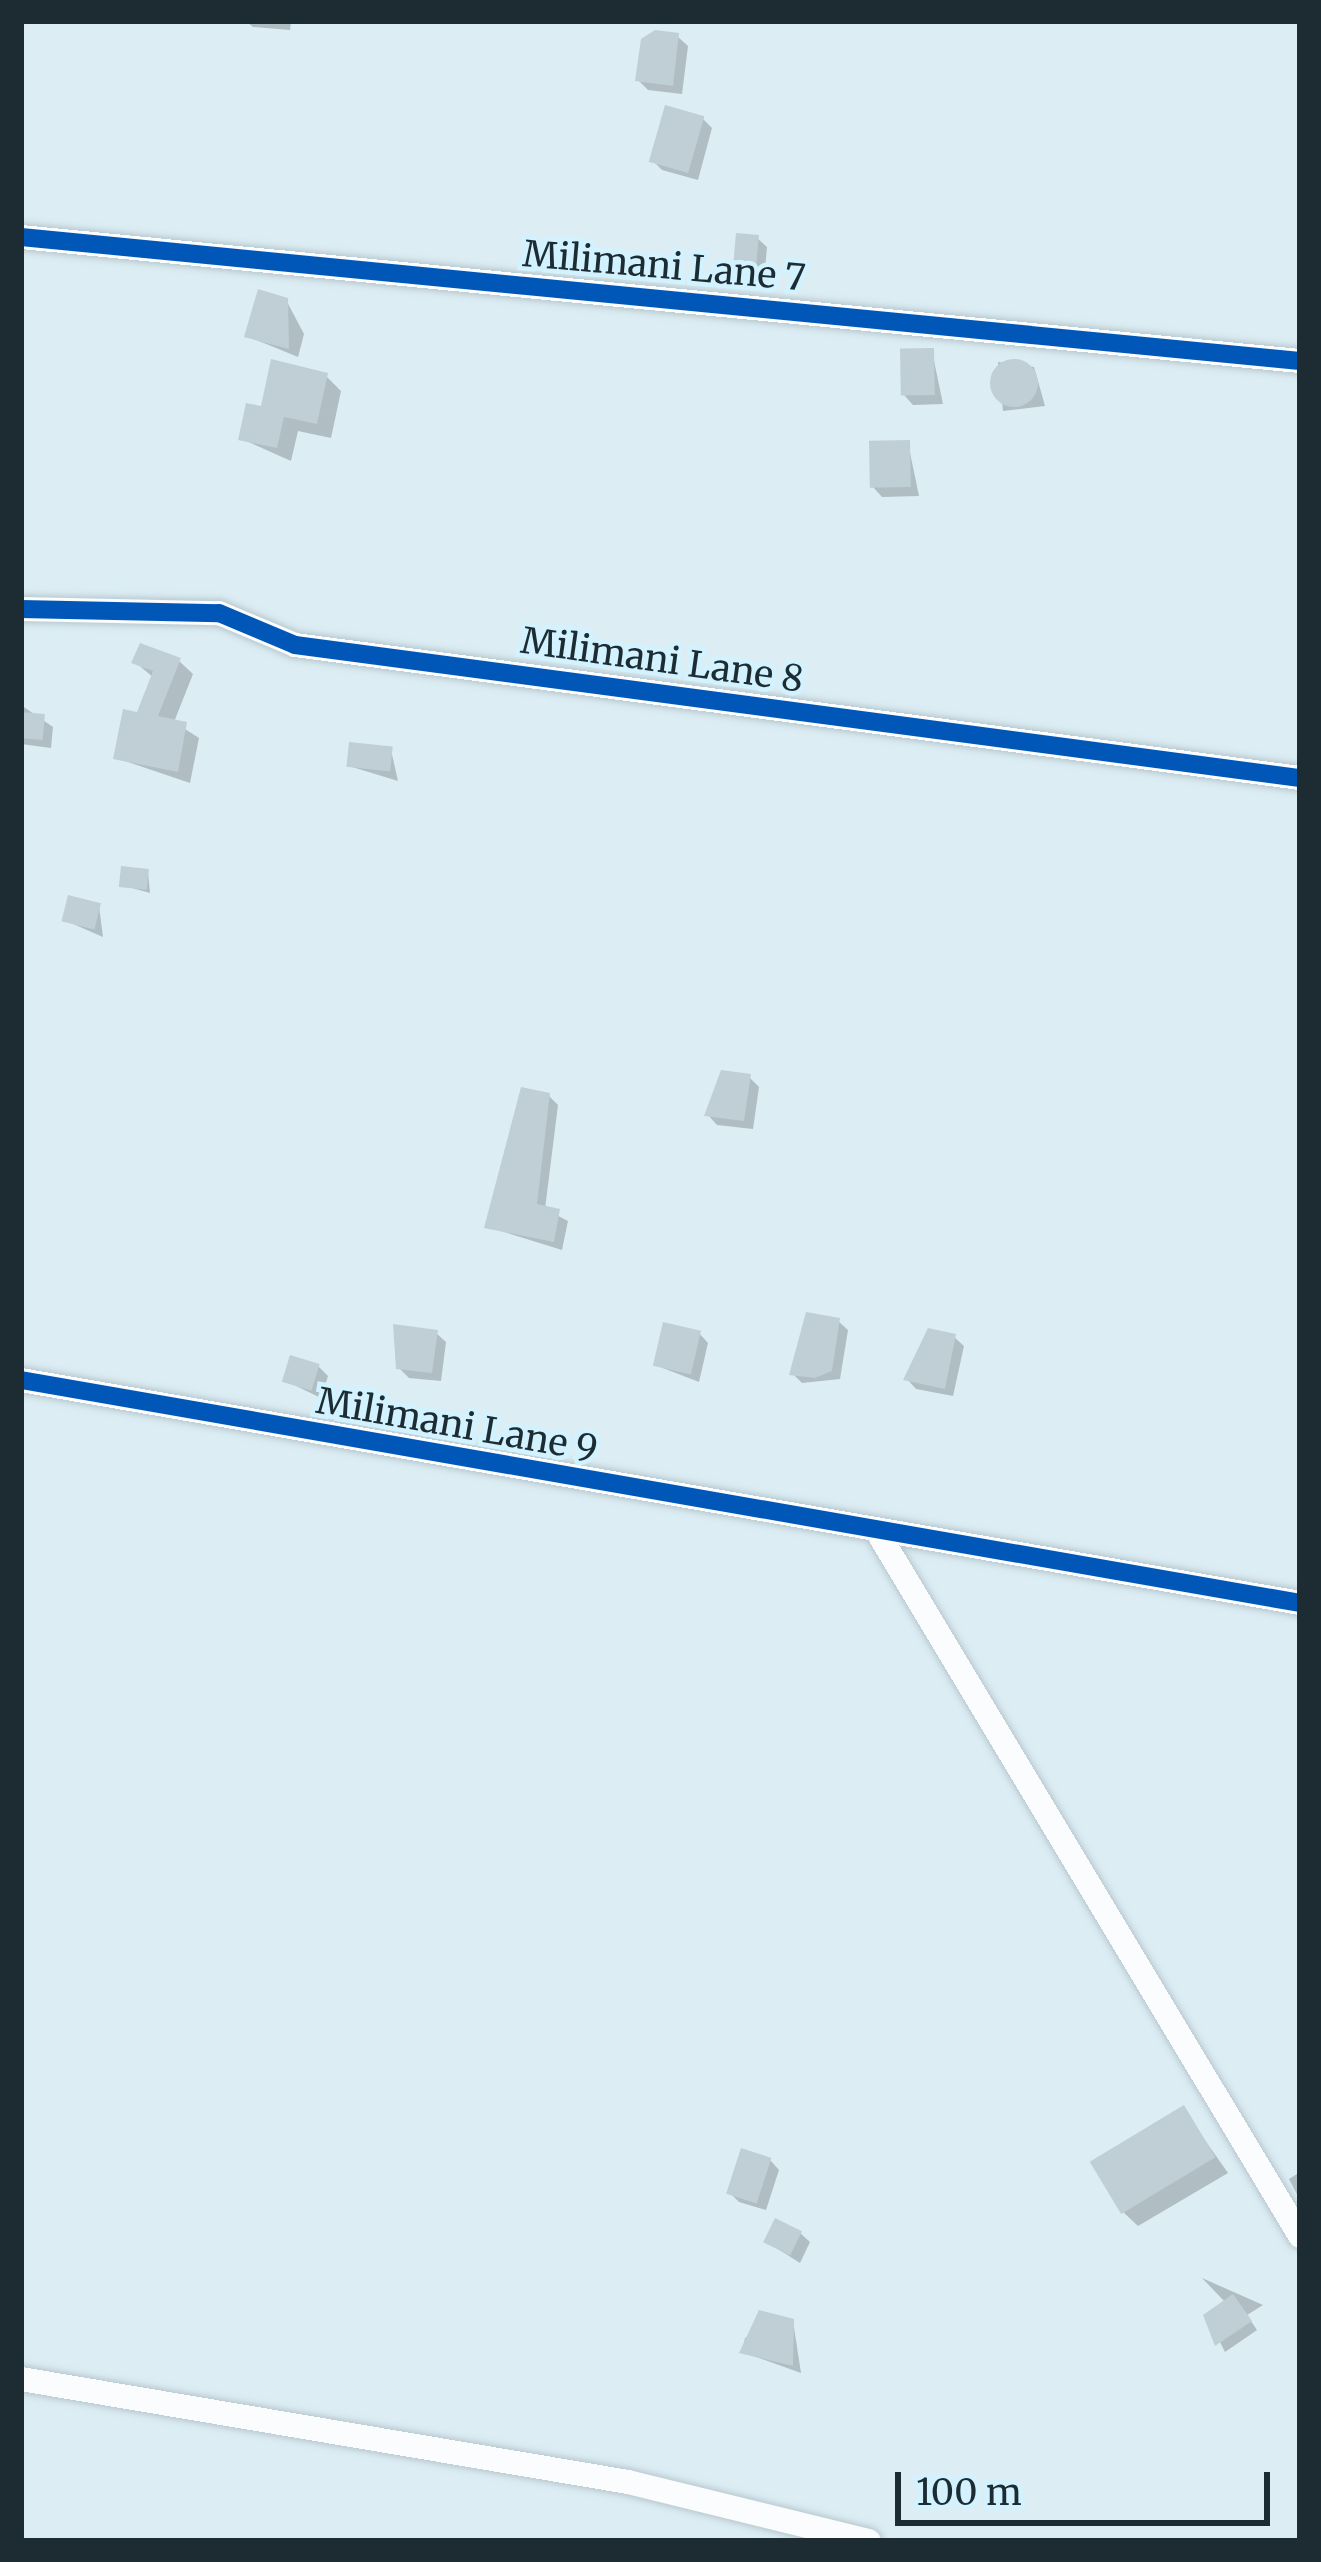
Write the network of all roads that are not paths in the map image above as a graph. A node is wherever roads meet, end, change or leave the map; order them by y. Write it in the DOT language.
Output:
graph roads {
  1 [pos="21,237"];
  2 [pos="1300,361"];
  3 [pos="21,609"];
  4 [pos="1300,778"];
  5 [pos="21,1380"];
  6 [pos="881,1538"];
  7 [pos="1300,1603"];
  8 [pos="1300,2236"];
  9 [pos="21,2379"];
  10 [pos="868,2541"];
  1 -- 2 [label="street, Milimani Lane 7"];
  3 -- 4 [label="street, Milimani Lane 8"];
  5 -- 6 [label="street, Milimani Lane 9"];
  6 -- 7 [label="street, Milimani Lane 9"];
  6 -- 8 [label="street"];
  9 -- 10 [label="street"];
}
